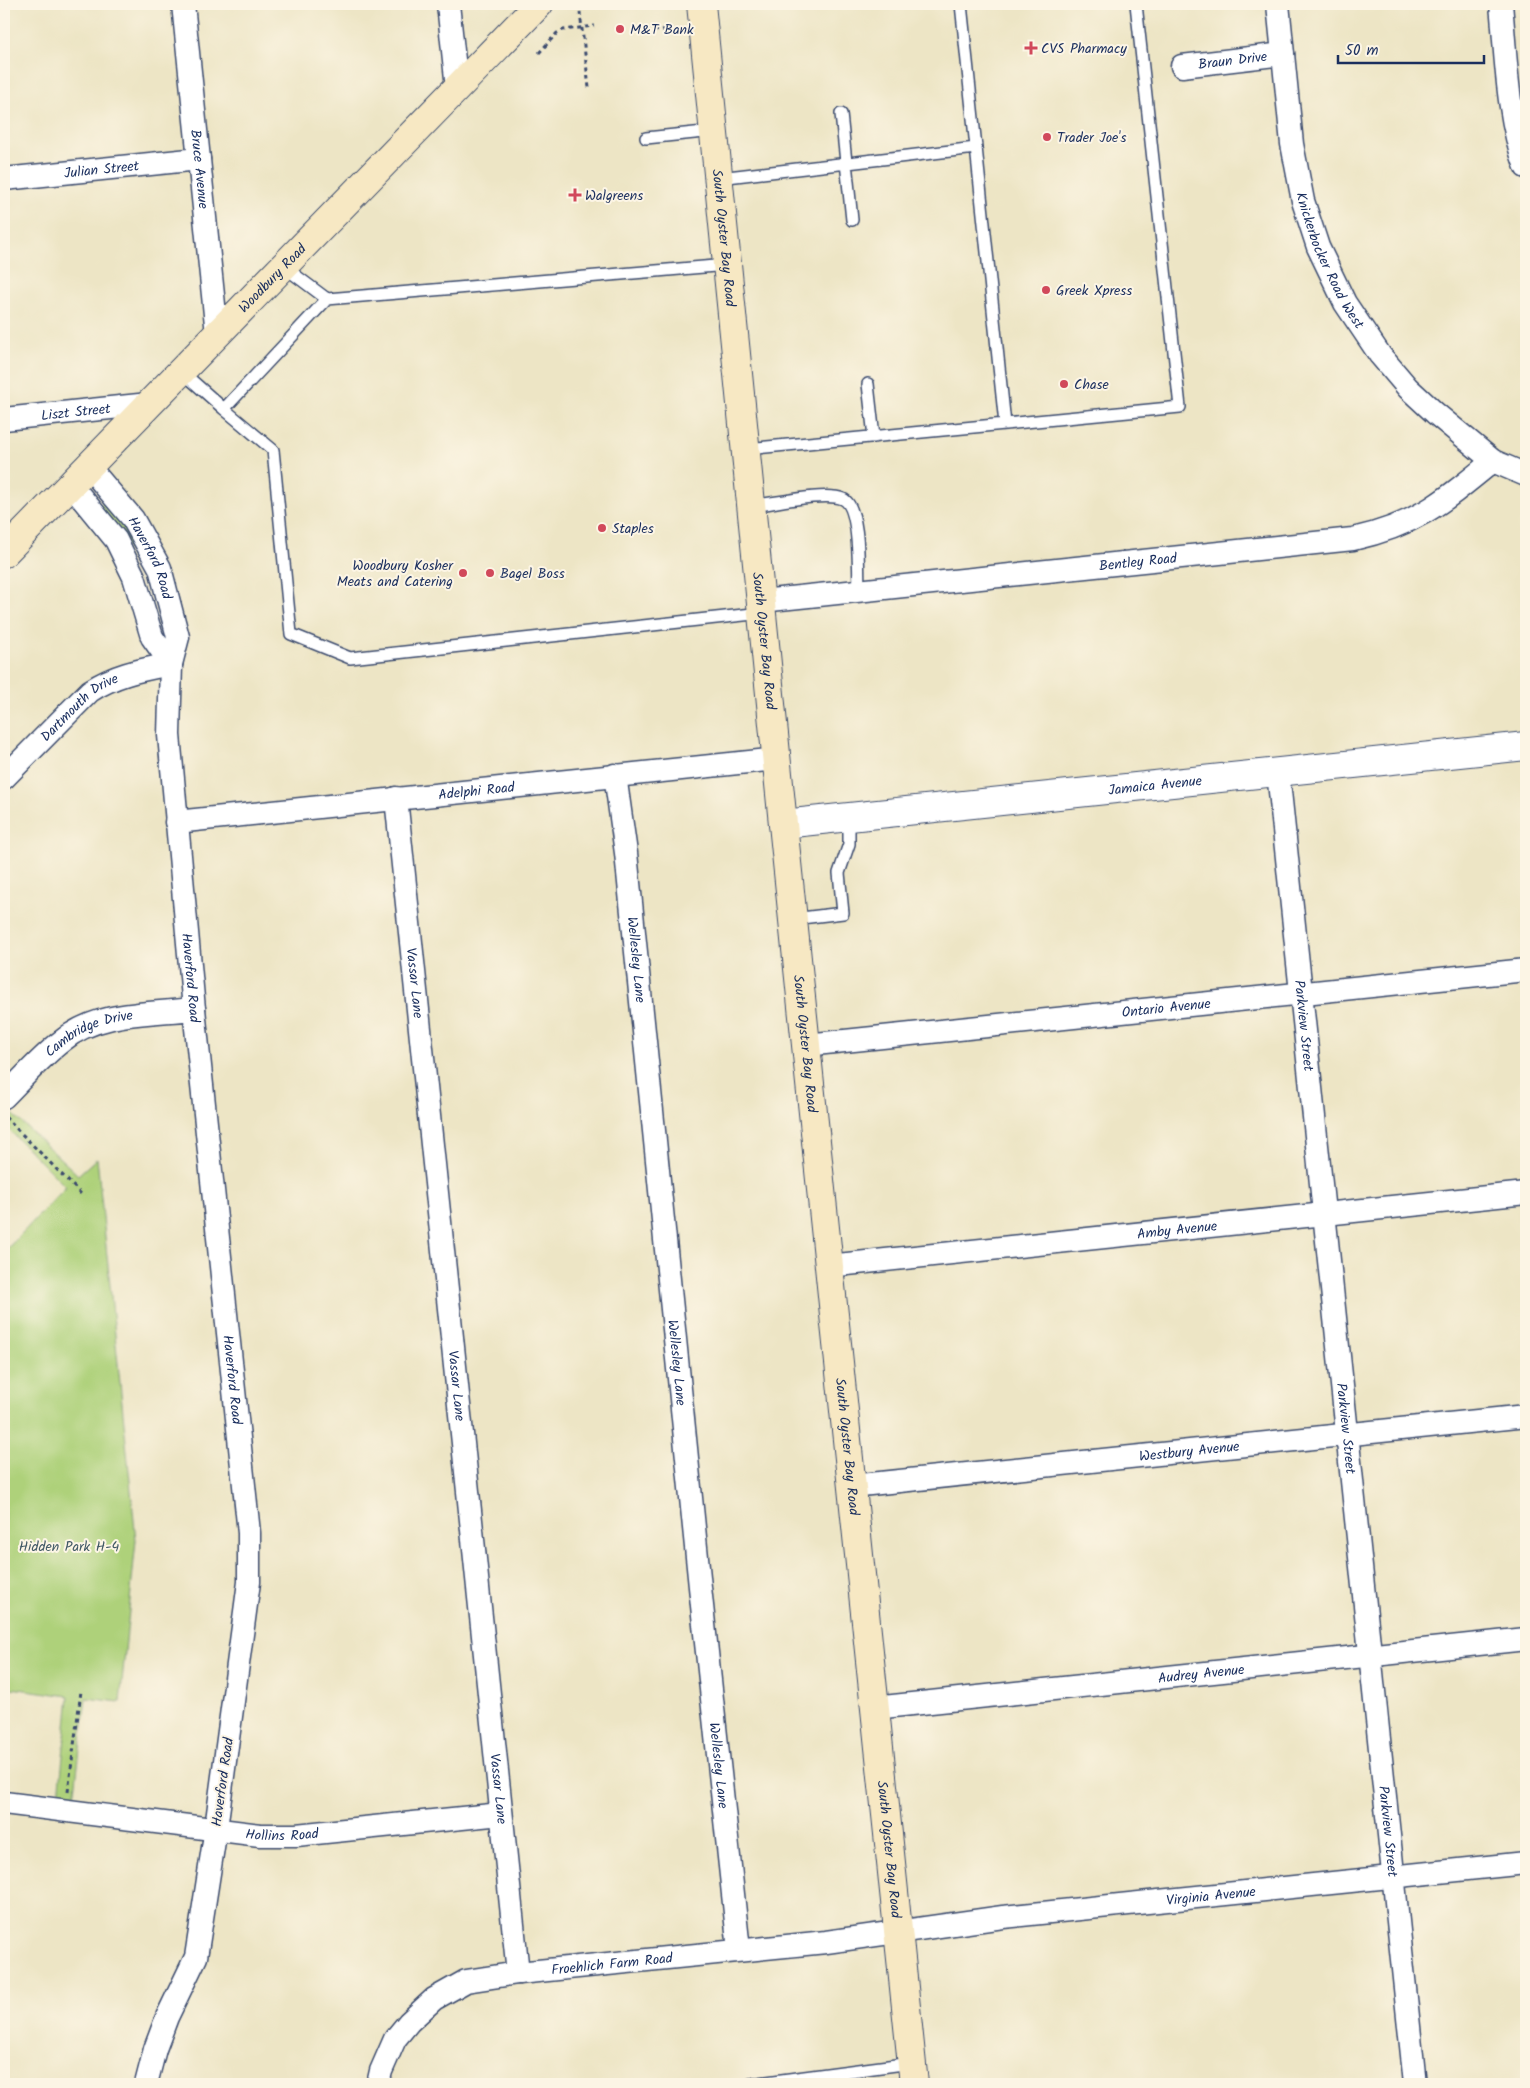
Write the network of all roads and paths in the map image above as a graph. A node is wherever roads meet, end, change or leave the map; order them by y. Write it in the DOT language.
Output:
graph roads {
  1 [pos="183,4"];
  2 [pos="448,4"];
  3 [pos="540,4"];
  4 [pos="579,4"];
  5 [pos="962,4"];
  6 [pos="1136,4"];
  7 [pos="1278,4"];
  8 [pos="1501,4"];
  9 [pos="698,8"];
  10 [pos="594,26"];
  11 [pos="582,28"];
  12 [pos="670,29"];
  13 [pos="646,32"];
  14 [pos="539,54"];
  15 [pos="1283,54"];
  16 [pos="1182,66"];
  17 [pos="457,88"];
  18 [pos="589,88"];
  19 [pos="841,114"];
  20 [pos="714,131"];
  21 [pos="646,138"];
  22 [pos="976,148"];
  23 [pos="199,159"];
  24 [pos="846,163"];
  25 [pos="1526,167"];
  26 [pos="719,178"];
  27 [pos="4,179"];
  28 [pos="852,220"];
  29 [pos="727,265"];
  30 [pos="283,266"];
  31 [pos="327,299"];
  32 [pos="217,334"];
  33 [pos="181,371"];
  34 [pos="868,384"];
  35 [pos="148,404"];
  36 [pos="224,409"];
  37 [pos="4,419"];
  38 [pos="1004,424"];
  39 [pos="874,437"];
  40 [pos="746,449"];
  41 [pos="1493,460"];
  42 [pos="1526,475"];
  43 [pos="80,476"];
  44 [pos="751,506"];
  45 [pos="4,553"];
  46 [pos="859,591"];
  47 [pos="761,607"];
  48 [pos="171,664"];
  49 [pos="1526,746"];
  50 [pos="776,759"];
  51 [pos="1278,772"];
  52 [pos="615,775"];
  53 [pos="4,778"];
  54 [pos="396,798"];
  55 [pos="849,818"];
  56 [pos="176,822"];
  57 [pos="783,824"];
  58 [pos="793,919"];
  59 [pos="1526,970"];
  60 [pos="1301,993"];
  61 [pos="194,1009"];
  62 [pos="806,1045"];
  63 [pos="4,1097"];
  64 [pos="4,1116"];
  65 [pos="1526,1193"];
  66 [pos="82,1195"];
  67 [pos="1325,1214"];
  68 [pos="828,1266"];
  69 [pos="1526,1416"];
  70 [pos="1348,1434"];
  71 [pos="851,1486"];
  72 [pos="1526,1639"];
  73 [pos="1370,1656"];
  74 [pos="81,1691"];
  75 [pos="874,1708"];
  76 [pos="4,1803"];
  77 [pos="66,1811"];
  78 [pos="501,1814"];
  79 [pos="216,1828"];
  80 [pos="1526,1863"];
  81 [pos="1393,1877"];
  82 [pos="897,1931"];
  83 [pos="739,1950"];
  84 [pos="518,1973"];
  85 [pos="912,2074"];
  86 [pos="146,2084"];
  87 [pos="378,2084"];
  88 [pos="751,2084"];
  89 [pos="1415,2084"];
  1 -- 23 [label="street, Bruce Avenue"];
  2 -- 17 [label="street"];
  3 -- 17 [label="main road, Woodbury Road"];
  4 -- 11 [label="path"];
  5 -- 22 [label="lane"];
  6 -- 38 [label="lane"];
  7 -- 15 [label="street, Knickerbocker Road West"];
  8 -- 25 [label="street"];
  9 -- 20 [label="main road, South Oyster Bay Road"];
  10 -- 11 [label="path"];
  11 -- 14 [label="path"];
  11 -- 18 [label="path"];
  12 -- 13 [label="path"];
  15 -- 16 [label="street, Braun Drive"];
  15 -- 41 [label="street, Knickerbocker Road West"];
  17 -- 30 [label="main road, Woodbury Road"];
  19 -- 24 [label="lane"];
  20 -- 21 [label="lane"];
  20 -- 26 [label="main road, South Oyster Bay Road"];
  22 -- 24 [label="lane"];
  22 -- 38 [label="lane"];
  23 -- 27 [label="street, Julian Street"];
  23 -- 32 [label="street, Bruce Avenue"];
  24 -- 26 [label="lane"];
  24 -- 28 [label="lane"];
  26 -- 29 [label="main road, South Oyster Bay Road"];
  29 -- 31 [label="lane"];
  29 -- 40 [label="main road, South Oyster Bay Road"];
  30 -- 31 [label="lane"];
  30 -- 32 [label="main road, Woodbury Road"];
  31 -- 36 [label="lane"];
  32 -- 33 [label="main road, Woodbury Road"];
  33 -- 35 [label="main road, Woodbury Road"];
  33 -- 36 [label="lane"];
  34 -- 39 [label="lane"];
  35 -- 37 [label="street, Liszt Street"];
  35 -- 43 [label="main road, Woodbury Road"];
  36 -- 47 [label="lane"];
  38 -- 39 [label="lane"];
  39 -- 40 [label="lane"];
  40 -- 44 [label="main road, South Oyster Bay Road"];
  41 -- 42 [label="street, Knickerbocker Road West"];
  41 -- 46 [label="street, Bentley Road"];
  43 -- 45 [label="main road, Woodbury Road"];
  43 -- 48 [label="street, Haverford Road"];
  44 -- 46 [label="lane"];
  44 -- 47 [label="main road, South Oyster Bay Road"];
  46 -- 47 [label="street, Bentley Road"];
  47 -- 50 [label="main road, South Oyster Bay Road"];
  48 -- 53 [label="street, Dartmouth Drive"];
  48 -- 56 [label="street, Haverford Road"];
  49 -- 51 [label="street, Jamaica Avenue"];
  50 -- 52 [label="street, Adelphi Road"];
  50 -- 57 [label="main road, South Oyster Bay Road"];
  51 -- 55 [label="street, Jamaica Avenue"];
  51 -- 60 [label="street, Parkview Street"];
  52 -- 54 [label="street, Adelphi Road"];
  52 -- 83 [label="street, Wellesley Lane"];
  54 -- 56 [label="street, Adelphi Road"];
  54 -- 78 [label="street, Vassar Lane"];
  55 -- 57 [label="street, Jamaica Avenue"];
  55 -- 58 [label="lane"];
  56 -- 61 [label="street, Haverford Road"];
  57 -- 58 [label="main road, South Oyster Bay Road"];
  58 -- 62 [label="main road, South Oyster Bay Road"];
  59 -- 60 [label="street, Ontario Avenue"];
  60 -- 62 [label="street, Ontario Avenue"];
  60 -- 67 [label="street, Parkview Street"];
  61 -- 63 [label="street, Cambridge Drive"];
  61 -- 79 [label="street, Haverford Road"];
  62 -- 68 [label="main road, South Oyster Bay Road"];
  64 -- 66 [label="path"];
  65 -- 67 [label="street, Amby Avenue"];
  67 -- 68 [label="street, Amby Avenue"];
  67 -- 70 [label="street, Parkview Street"];
  68 -- 71 [label="main road, South Oyster Bay Road"];
  69 -- 70 [label="street, Westbury Avenue"];
  70 -- 71 [label="street, Westbury Avenue"];
  70 -- 73 [label="street, Parkview Street"];
  71 -- 75 [label="main road, South Oyster Bay Road"];
  72 -- 73 [label="street, Audrey Avenue"];
  73 -- 75 [label="street, Audrey Avenue"];
  73 -- 81 [label="street, Parkview Street"];
  74 -- 77 [label="path"];
  75 -- 82 [label="main road, South Oyster Bay Road"];
  76 -- 77 [label="street, Hollins Road"];
  77 -- 79 [label="street, Hollins Road"];
  78 -- 79 [label="street, Hollins Road"];
  78 -- 84 [label="street, Vassar Lane"];
  79 -- 86 [label="street, Haverford Road"];
  80 -- 81 [label="street, Virginia Avenue"];
  81 -- 82 [label="street, Virginia Avenue"];
  81 -- 89 [label="street, Parkview Street"];
  82 -- 83 [label="street, Froehlich Farm Road"];
  82 -- 85 [label="main road, South Oyster Bay Road"];
  83 -- 84 [label="street, Froehlich Farm Road"];
  84 -- 87 [label="street, Froehlich Farm Road"];
  85 -- 88 [label="lane"];
}
